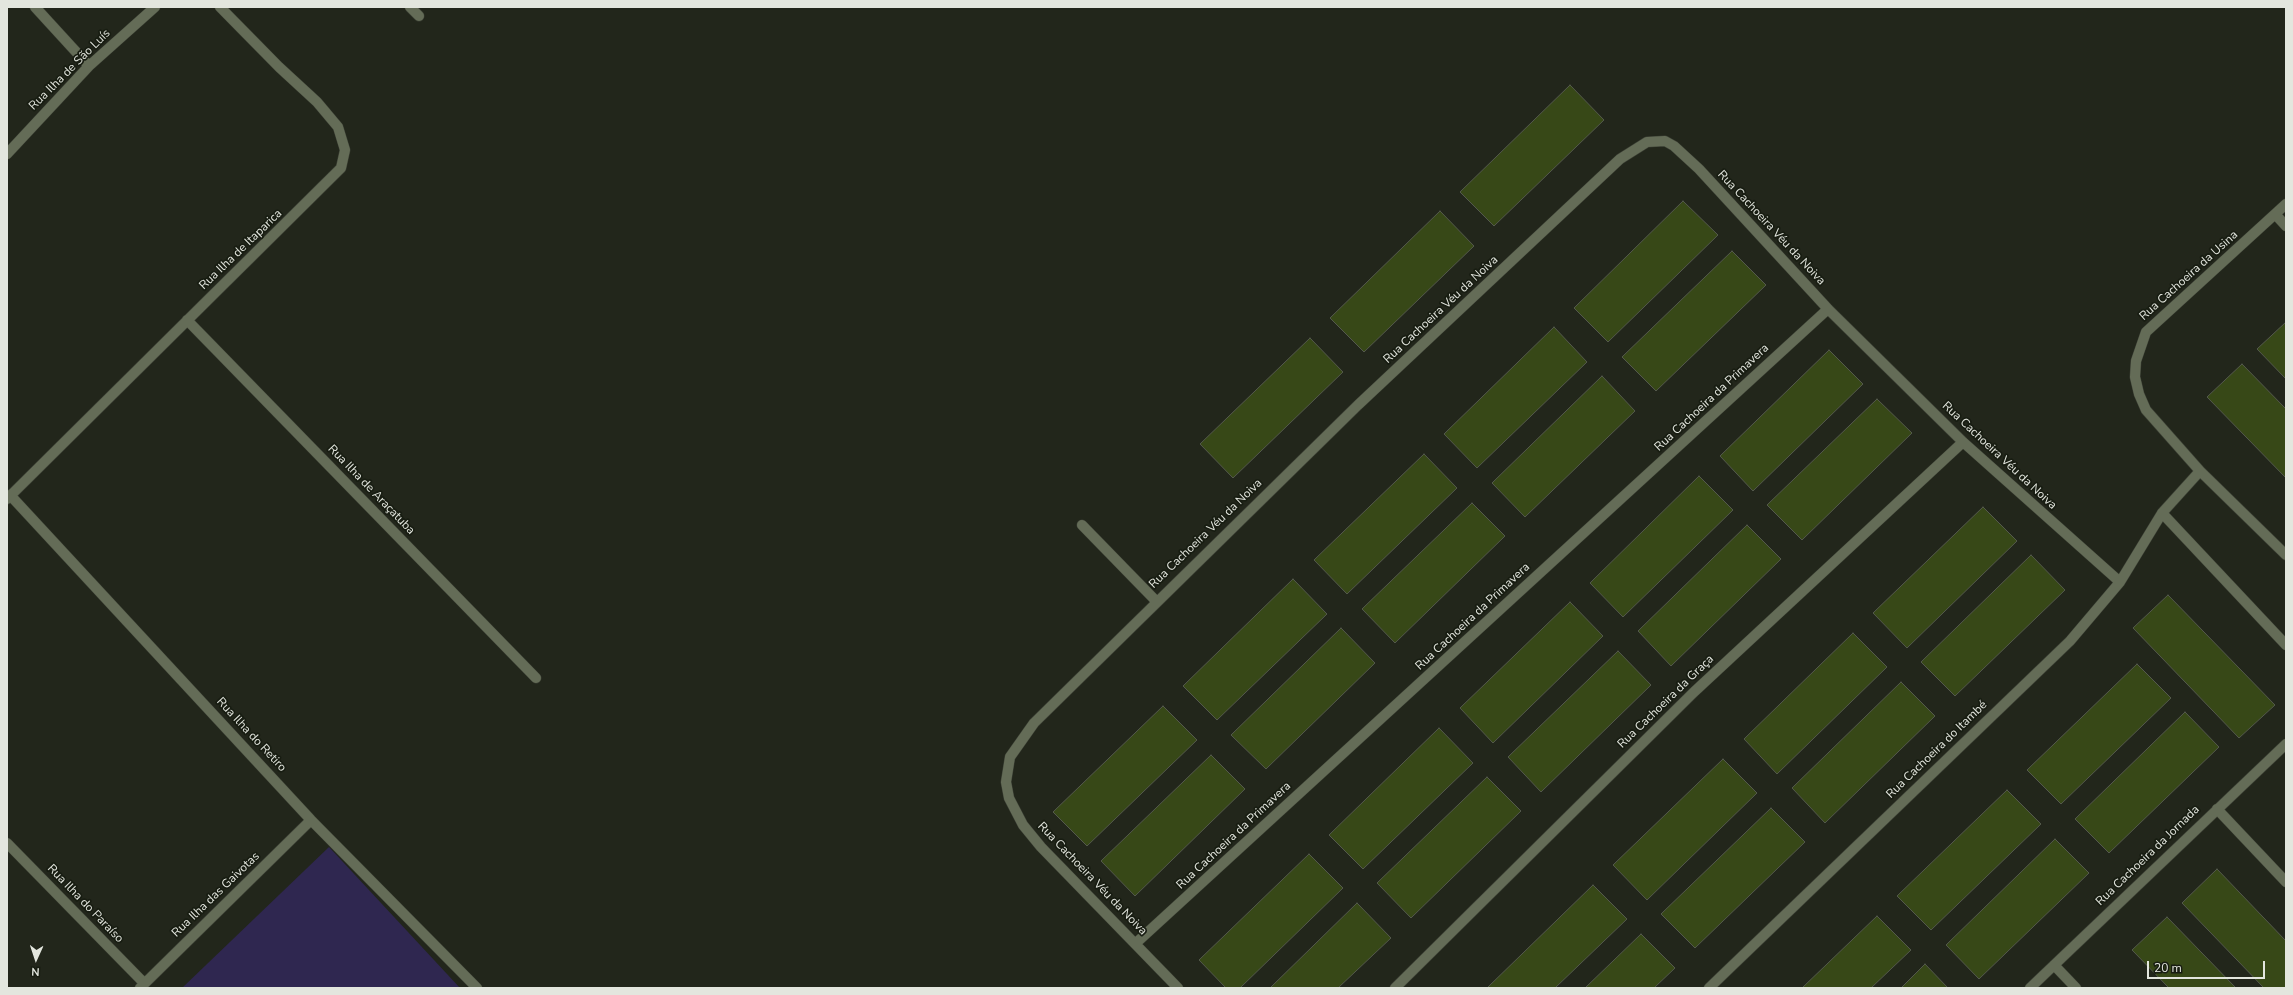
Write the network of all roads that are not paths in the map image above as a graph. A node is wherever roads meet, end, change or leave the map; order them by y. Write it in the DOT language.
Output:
graph roads {
  1 [pos="35,7"];
  2 [pos="155,7"];
  3 [pos="220,7"];
  4 [pos="410,7"];
  5 [pos="418,16"];
  6 [pos="89,66"];
  7 [pos="7,154"];
  8 [pos="2286,204"];
  9 [pos="2275,214"];
  10 [pos="2286,226"];
  11 [pos="1828,309"];
  12 [pos="187,320"];
  13 [pos="1963,442"];
  14 [pos="2200,471"];
  15 [pos="9,497"];
  16 [pos="2162,513"];
  17 [pos="1082,525"];
  18 [pos="2286,554"];
  19 [pos="2120,582"];
  20 [pos="1156,601"];
  21 [pos="2286,644"];
  22 [pos="536,678"];
  23 [pos="2286,744"];
  24 [pos="2217,809"];
  25 [pos="311,820"];
  26 [pos="7,843"];
  27 [pos="2286,882"];
  28 [pos="1136,943"];
  29 [pos="2054,965"];
  30 [pos="142,986"];
  31 [pos="477,988"];
  32 [pos="1178,988"];
  33 [pos="1395,988"];
  34 [pos="1709,988"];
  35 [pos="2030,988"];
  36 [pos="2076,988"];
  1 -- 6 [label="street"];
  2 -- 6 [label="street, Rua Ilha de São Luís"];
  3 -- 12 [label="street, Rua Ilha de Itaparica"];
  4 -- 5 [label="street"];
  6 -- 7 [label="street, Rua Ilha de São Luís"];
  8 -- 9 [label="street, Rua Cachoeira da Usina"];
  9 -- 10 [label="street"];
  9 -- 14 [label="street, Rua Cachoeira da Usina"];
  11 -- 13 [label="street, Rua Cachoeira Véu da Noiva"];
  11 -- 20 [label="street, Rua Cachoeira Véu da Noiva"];
  11 -- 28 [label="street, Rua Cachoeira da Primavera"];
  12 -- 15 [label="street, Rua Ilha de Itaparica"];
  12 -- 22 [label="street, Rua Ilha de Araçatuba"];
  13 -- 19 [label="street, Rua Cachoeira Véu da Noiva"];
  13 -- 33 [label="street, Rua Cachoeira da Graça"];
  14 -- 16 [label="street"];
  14 -- 18 [label="street, Rua Cachoeira da Usina"];
  15 -- 25 [label="street, Rua Ilha do Retiro"];
  16 -- 19 [label="street, Rua Cachoeira do Itambé"];
  16 -- 21 [label="street"];
  17 -- 20 [label="street"];
  19 -- 34 [label="street, Rua Cachoeira do Itambé"];
  20 -- 28 [label="street, Rua Cachoeira Véu da Noiva"];
  23 -- 24 [label="street, Rua Cachoeira da Jornada"];
  24 -- 27 [label="street"];
  24 -- 29 [label="street, Rua Cachoeira da Jornada"];
  25 -- 30 [label="street, Rua Ilha das Gaivotas"];
  25 -- 31 [label="street, Rua Ilha do Retiro"];
  26 -- 30 [label="street, Rua Ilha do Paraíso"];
  28 -- 32 [label="street, Rua Cachoeira Véu da Noiva"];
  29 -- 35 [label="street, Rua Cachoeira da Jornada"];
  29 -- 36 [label="street"];
}
